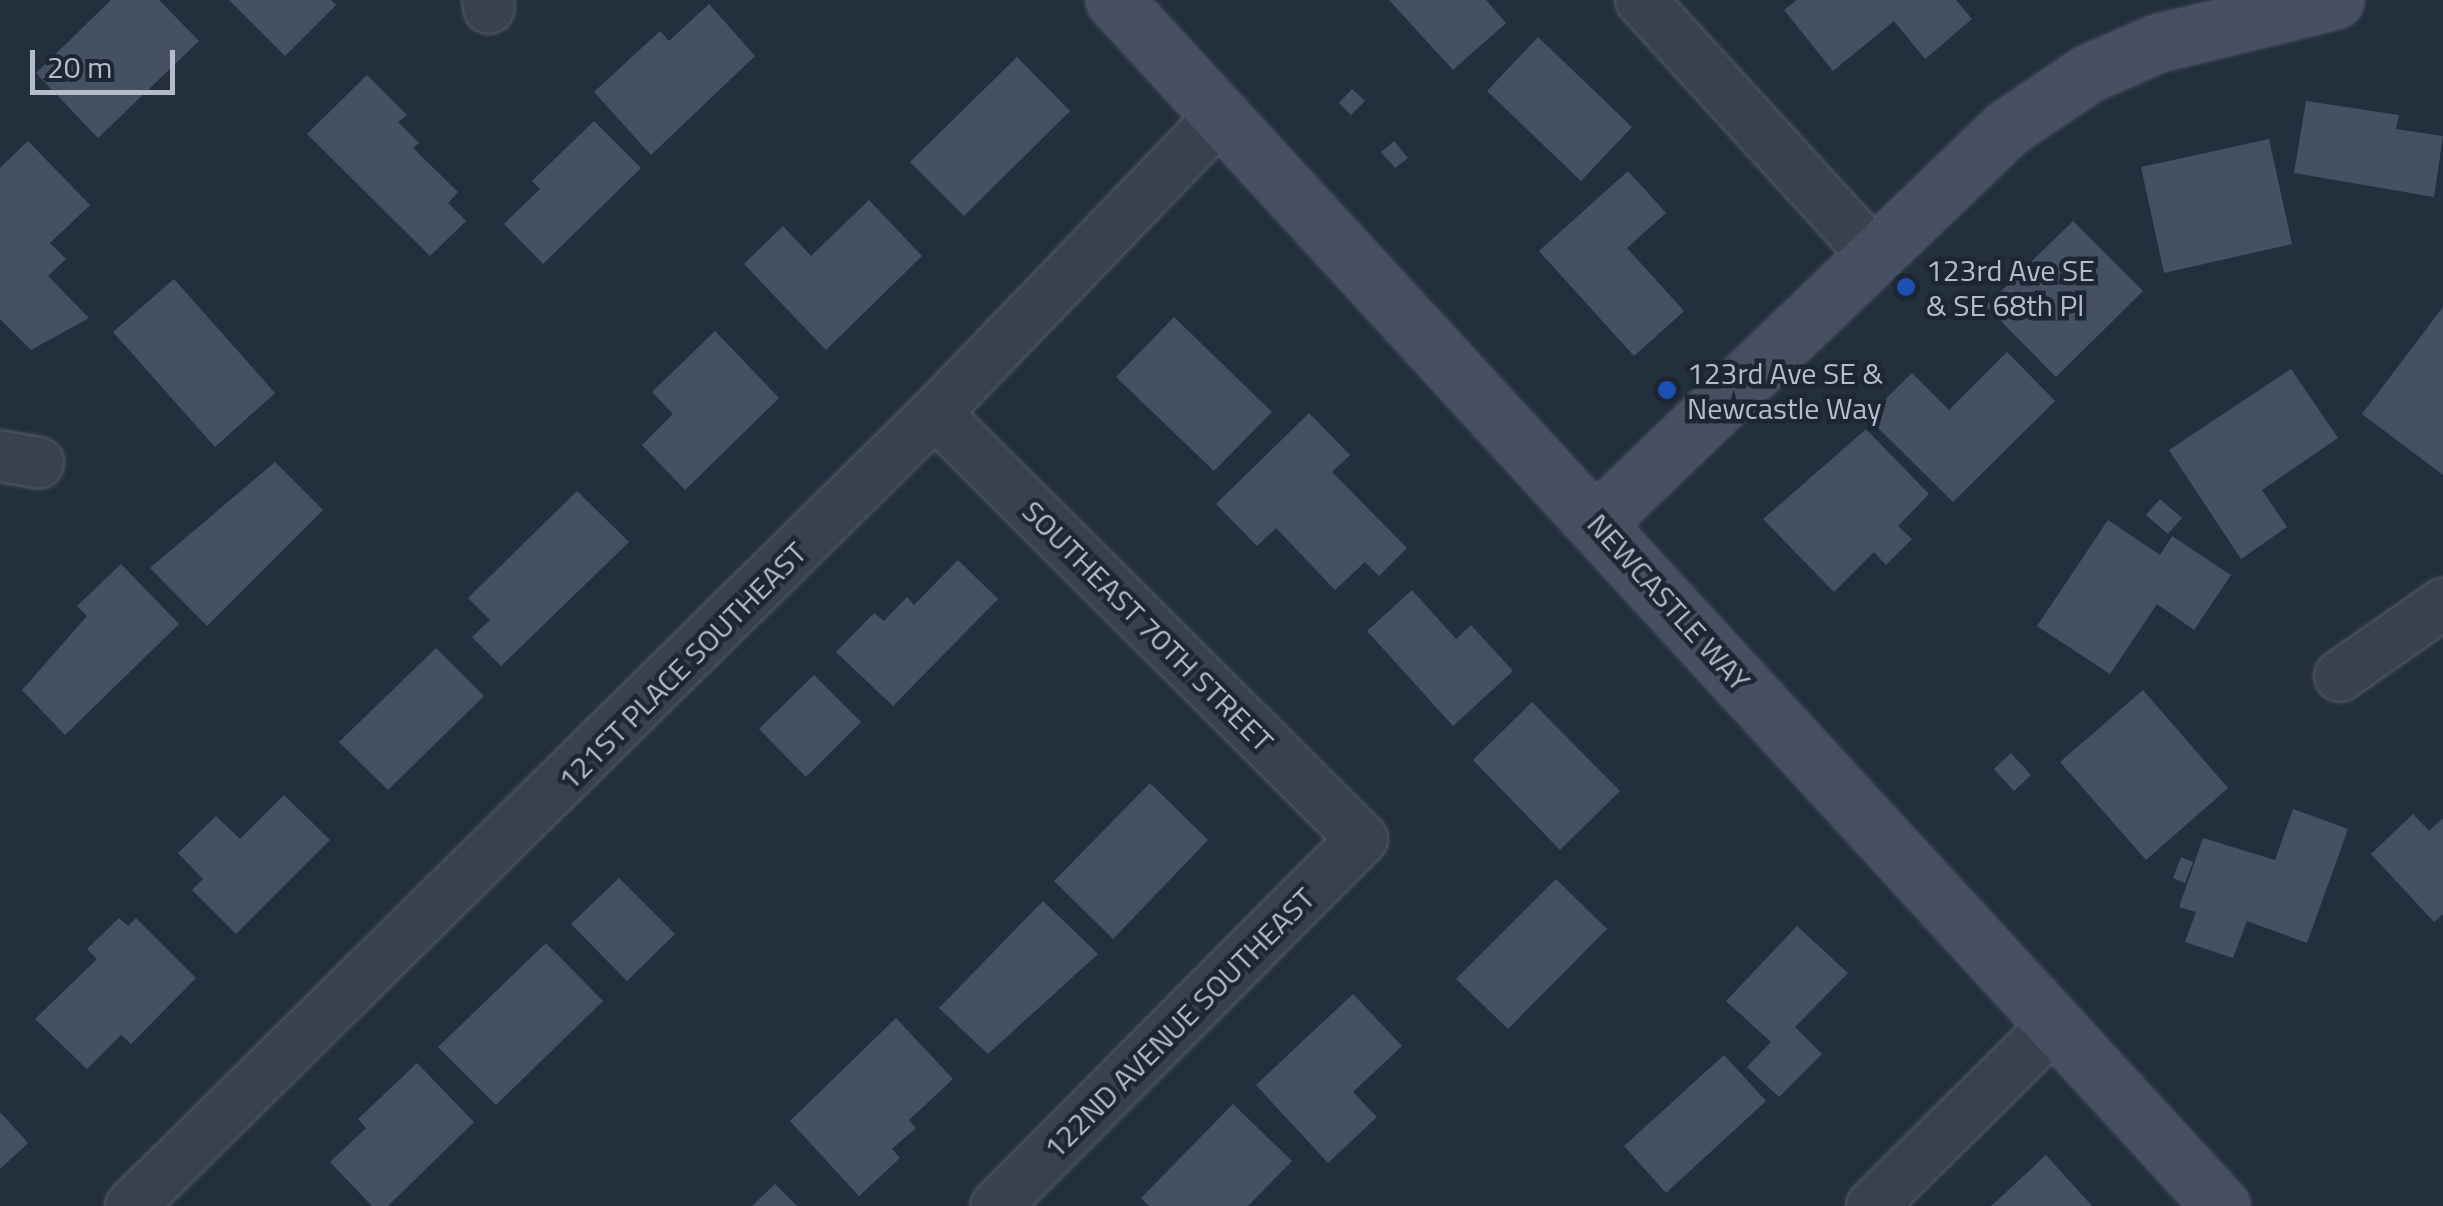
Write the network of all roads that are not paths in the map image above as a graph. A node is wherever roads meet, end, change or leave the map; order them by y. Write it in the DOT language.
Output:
graph roads {
  1 [pos="1114,0"];
  2 [pos="1641,0"];
  3 [pos="2335,0"];
  4 [pos="2232,9"];
  5 [pos="1222,115"];
  6 [pos="1875,256"];
  7 [pos="935,413"];
  8 [pos="1597,522"];
  9 [pos="2443,604"];
  10 [pos="2340,676"];
  11 [pos="1362,839"];
  12 [pos="2054,1025"];
  13 [pos="131,1206"];
  14 [pos="996,1206"];
  15 [pos="1872,1206"];
  16 [pos="2221,1206"];
  1 -- 5 [label="main road, NEWCASTLE WAY"];
  2 -- 6 [label="street"];
  3 -- 4 [label="main road"];
  4 -- 6 [label="main road"];
  5 -- 7 [label="street, 121ST PLACE SOUTHEAST"];
  5 -- 8 [label="main road, NEWCASTLE WAY"];
  6 -- 8 [label="main road"];
  7 -- 11 [label="street, SOUTHEAST 70TH STREET"];
  7 -- 13 [label="street, 121ST PLACE SOUTHEAST"];
  8 -- 12 [label="main road, NEWCASTLE WAY"];
  9 -- 10 [label="street"];
  11 -- 14 [label="street, 122ND AVENUE SOUTHEAST"];
  12 -- 15 [label="street"];
  12 -- 16 [label="main road, NEWCASTLE WAY"];
}
